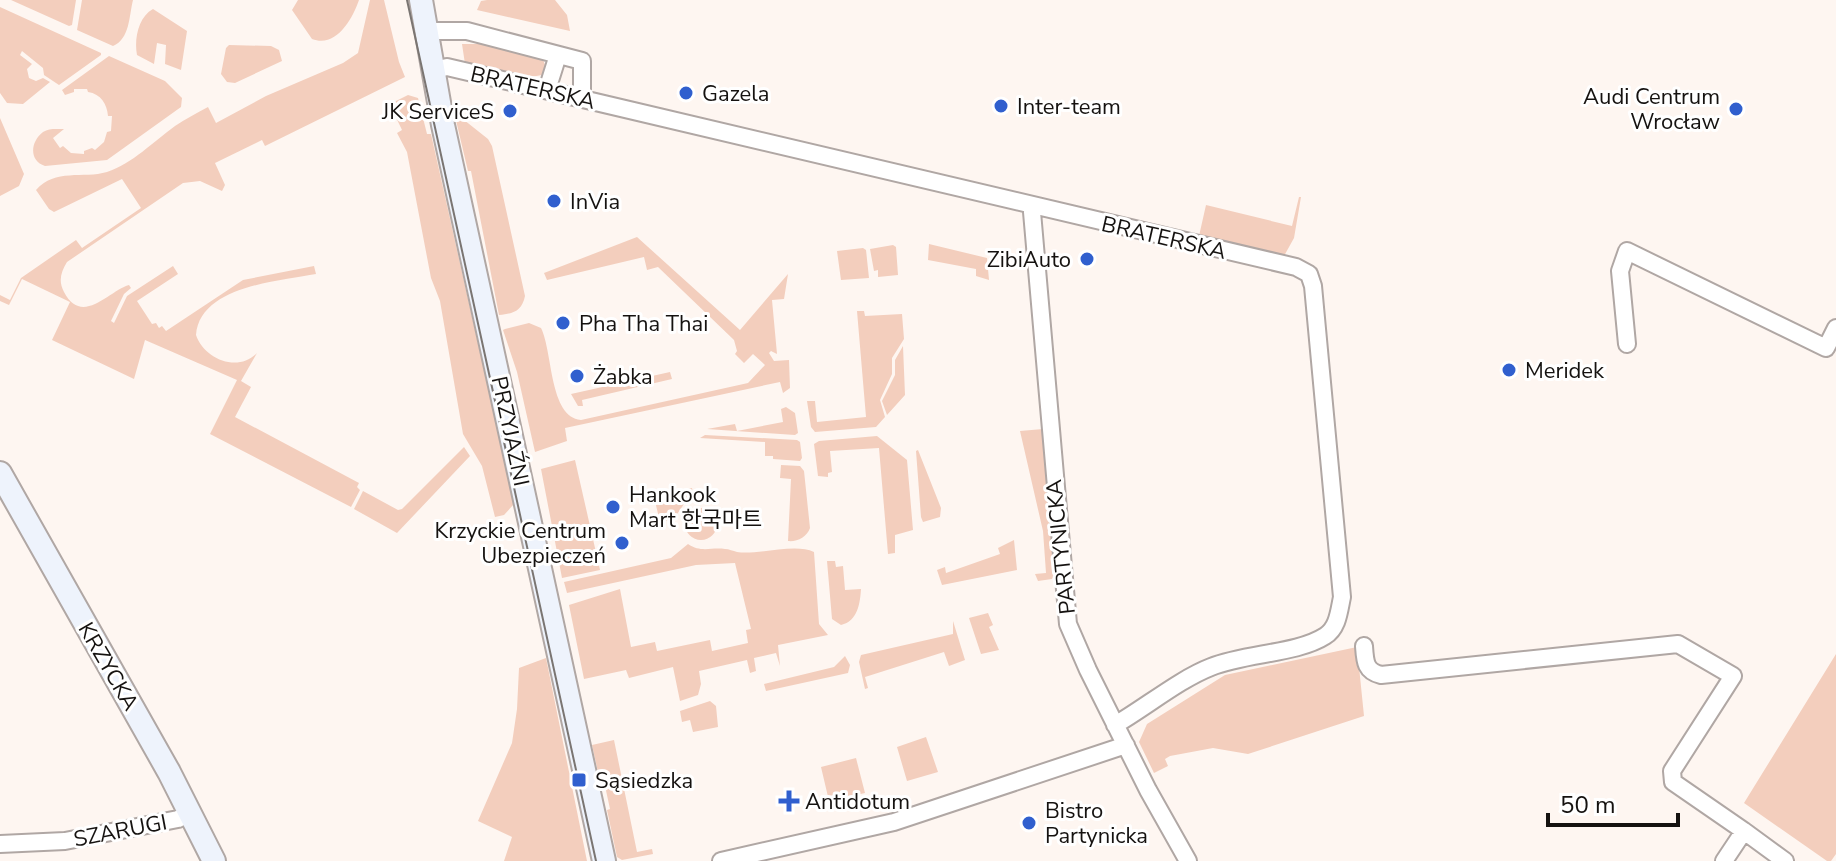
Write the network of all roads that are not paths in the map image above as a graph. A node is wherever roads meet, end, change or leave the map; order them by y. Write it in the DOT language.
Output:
graph roads {
  1 [pos="421,0"];
  2 [pos="428,31"];
  3 [pos="558,55"];
  4 [pos="434,70"];
  5 [pos="547,90"];
  6 [pos="582,98"];
  7 [pos="1033,206"];
  8 [pos="1836,328"];
  9 [pos="1627,344"];
  10 [pos="0,473"];
  11 [pos="1364,646"];
  12 [pos="1115,725"];
  13 [pos="1126,745"];
  14 [pos="190,813"];
  15 [pos="1744,831"];
  16 [pos="0,844"];
  17 [pos="214,861"];
  18 [pos="604,861"];
  19 [pos="721,861"];
  20 [pos="1188,861"];
  21 [pos="1724,861"];
  22 [pos="1785,861"];
  1 -- 2 [label="street, PRZYJAŹNI"];
  2 -- 3 [label="street, BRATERSKA"];
  2 -- 4 [label="street, PRZYJAŹNI"];
  3 -- 5 [label="street"];
  3 -- 6 [label="street, BRATERSKA"];
  4 -- 5 [label="street, BRATERSKA"];
  4 -- 18 [label="street, PRZYJAŹNI"];
  5 -- 6 [label="street, BRATERSKA"];
  6 -- 7 [label="street, BRATERSKA"];
  7 -- 12 [label="street, PARTYNICKA"];
  7 -- 12 [label="street, BRATERSKA"];
  8 -- 9 [label="street"];
  10 -- 14 [label="street, KRZYCKA"];
  11 -- 15 [label="street"];
  12 -- 13 [label="street, PARTYNICKA"];
  13 -- 19 [label="street"];
  13 -- 20 [label="street, PARTYNICKA"];
  14 -- 16 [label="street, SZARUGI"];
  14 -- 17 [label="street, KRZYCKA"];
  15 -- 21 [label="street"];
  15 -- 22 [label="street"];
}
